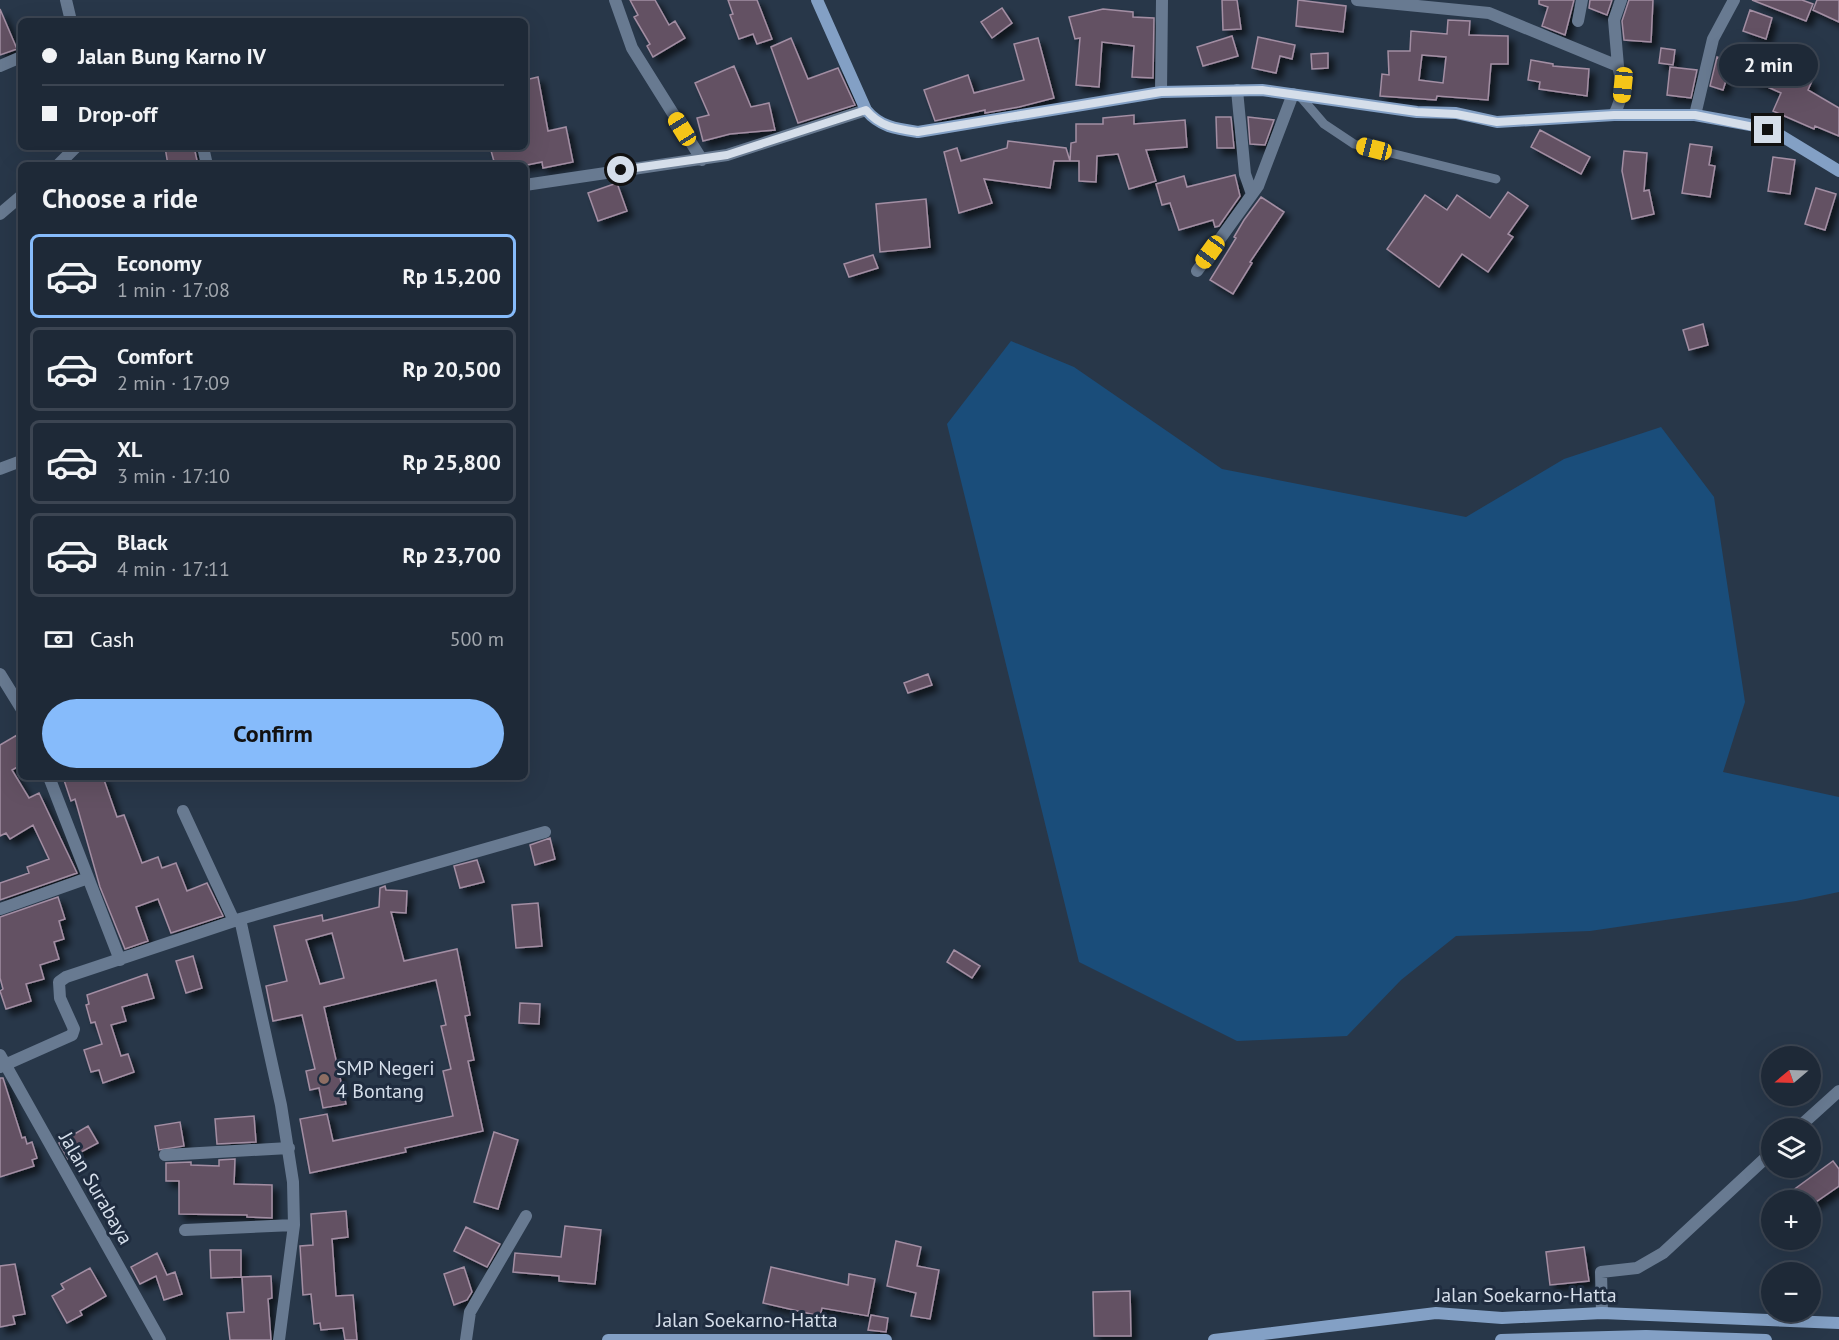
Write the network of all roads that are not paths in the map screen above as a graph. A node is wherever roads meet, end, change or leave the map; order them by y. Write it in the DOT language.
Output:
graph roads {
  1 [pos="66,0"];
  2 [pos="615,0"];
  3 [pos="817,0"];
  4 [pos="1162,0"];
  5 [pos="1357,0"];
  6 [pos="1582,0"];
  7 [pos="1621,0"];
  8 [pos="1734,0"];
  9 [pos="70,18"];
  10 [pos="1578,21"];
  11 [pos="18,58"];
  12 [pos="0,66"];
  13 [pos="1618,66"];
  14 [pos="1237,90"];
  15 [pos="1161,92"];
  16 [pos="1296,95"];
  17 [pos="866,110"];
  18 [pos="1614,115"];
  19 [pos="1695,115"];
  20 [pos="73,150"];
  21 [pos="702,160"];
  22 [pos="61,162"];
  23 [pos="1839,171"];
  24 [pos="1496,179"];
  25 [pos="528,184"];
  26 [pos="1252,194"];
  27 [pos="18,199"];
  28 [pos="0,214"];
  29 [pos="1197,271"];
  30 [pos="18,462"];
  31 [pos="0,469"];
  32 [pos="0,674"];
  33 [pos="18,703"];
  34 [pos="50,780"];
  35 [pos="183,811"];
  36 [pos="544,832"];
  37 [pos="88,878"];
  38 [pos="0,909"];
  39 [pos="237,920"];
  40 [pos="120,960"];
  41 [pos="1,1062"];
  42 [pos="1839,1091"];
  43 [pos="1809,1118"];
  44 [pos="289,1148"];
  45 [pos="165,1155"];
  46 [pos="1761,1162"];
  47 [pos="526,1216"];
  48 [pos="294,1225"];
  49 [pos="185,1230"];
  50 [pos="1602,1313"];
  51 [pos="1839,1323"];
  52 [pos="650,1339"];
  53 [pos="160,1340"];
  54 [pos="279,1340"];
  55 [pos="466,1340"];
  56 [pos="608,1340"];
  57 [pos="886,1340"];
  58 [pos="1214,1340"];
  59 [pos="1501,1340"];
  60 [pos="1766,1340"];
  1 -- 9 [label="street"];
  2 -- 21 [label="street"];
  3 -- 17 [label="main road"];
  4 -- 15 [label="street"];
  5 -- 13 [label="street"];
  6 -- 10 [label="street"];
  7 -- 13 [label="street"];
  8 -- 19 [label="street"];
  11 -- 12 [label="street"];
  13 -- 18 [label="street"];
  14 -- 15 [label="main road"];
  14 -- 16 [label="main road"];
  14 -- 26 [label="street"];
  15 -- 17 [label="main road"];
  16 -- 18 [label="main road"];
  16 -- 24 [label="lane"];
  16 -- 26 [label="street"];
  17 -- 21 [label="street"];
  18 -- 19 [label="main road"];
  19 -- 23 [label="main road"];
  20 -- 22 [label="street"];
  21 -- 25 [label="street"];
  26 -- 29 [label="street"];
  27 -- 28 [label="street"];
  30 -- 31 [label="street"];
  32 -- 33 [label="street"];
  34 -- 37 [label="street"];
  35 -- 39 [label="street"];
  36 -- 39 [label="street"];
  37 -- 38 [label="street"];
  37 -- 40 [label="street"];
  39 -- 40 [label="street"];
  39 -- 44 [label="street"];
  40 -- 41 [label="street"];
  41 -- 53 [label="street, Jalan Surabaya"];
  42 -- 43 [label="street"];
  44 -- 45 [label="street"];
  44 -- 48 [label="street"];
  46 -- 50 [label="street"];
  47 -- 55 [label="street"];
  48 -- 49 [label="street"];
  48 -- 54 [label="street"];
  50 -- 51 [label="main road, Jalan Soekarno-Hatta"];
  50 -- 58 [label="main road, Jalan Soekarno-Hatta"];
  52 -- 56 [label="main road, Jalan Soekarno-Hatta"];
  52 -- 57 [label="main road, Jalan Soekarno-Hatta"];
  59 -- 60 [label="main road"];
}
